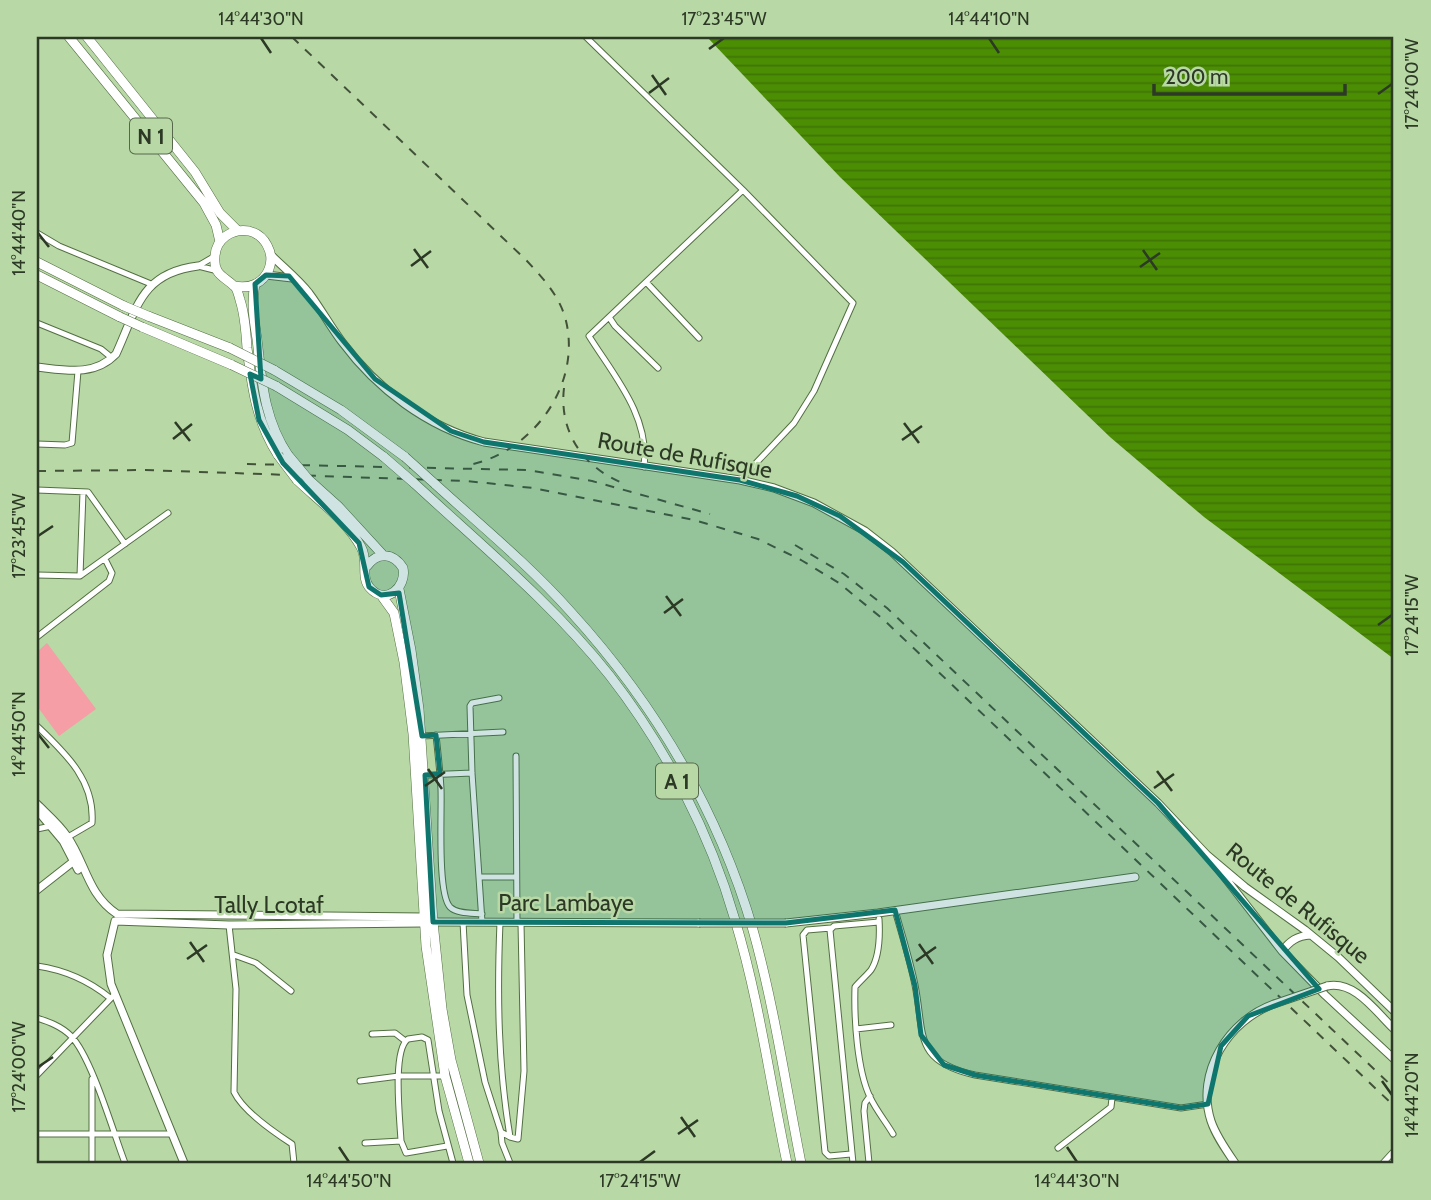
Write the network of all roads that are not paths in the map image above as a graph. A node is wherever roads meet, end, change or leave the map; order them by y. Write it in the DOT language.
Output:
graph roads {
  1 [pos="69,37"];
  2 [pos="87,37"];
  3 [pos="586,37"];
  4 [pos="743,190"];
  5 [pos="238,231"];
  6 [pos="37,233"];
  7 [pos="220,242"];
  8 [pos="215,256"];
  9 [pos="271,256"];
  10 [pos="37,262"];
  11 [pos="198,266"];
  12 [pos="218,271"];
  13 [pos="37,275"];
  14 [pos="266,275"];
  15 [pos="296,279"];
  16 [pos="646,282"];
  17 [pos="151,284"];
  18 [pos="256,284"];
  19 [pos="234,286"];
  20 [pos="610,317"];
  21 [pos="37,324"];
  22 [pos="699,338"];
  23 [pos="112,358"];
  24 [pos="37,367"];
  25 [pos="658,368"];
  26 [pos="78,371"];
  27 [pos="37,444"];
  28 [pos="644,467"];
  29 [pos="740,480"];
  30 [pos="37,490"];
  31 [pos="83,492"];
  32 [pos="168,513"];
  33 [pos="125,544"];
  34 [pos="383,555"];
  35 [pos="104,559"];
  36 [pos="367,566"];
  37 [pos="37,575"];
  38 [pos="80,576"];
  39 [pos="399,589"];
  40 [pos="381,595"];
  41 [pos="37,637"];
  42 [pos="499,698"];
  43 [pos="37,726"];
  44 [pos="503,732"];
  45 [pos="436,735"];
  46 [pos="422,736"];
  47 [pos="470,736"];
  48 [pos="516,756"];
  49 [pos="472,773"];
  50 [pos="440,774"];
  51 [pos="425,775"];
  52 [pos="37,804"];
  53 [pos="37,810"];
  54 [pos="51,826"];
  55 [pos="37,829"];
  56 [pos="68,837"];
  57 [pos="1207,855"];
  58 [pos="74,861"];
  59 [pos="479,877"];
  60 [pos="516,877"];
  61 [pos="1135,877"];
  62 [pos="37,890"];
  63 [pos="895,910"];
  64 [pos="878,913"];
  65 [pos="116,917"];
  66 [pos="482,918"];
  67 [pos="426,921"];
  68 [pos="463,922"];
  69 [pos="500,922"];
  70 [pos="879,922"];
  71 [pos="519,923"];
  72 [pos="229,925"];
  73 [pos="831,928"];
  74 [pos="1311,935"];
  75 [pos="1282,951"];
  76 [pos="234,956"];
  77 [pos="37,966"];
  78 [pos="290,991"];
  79 [pos="113,996"];
  80 [pos="1394,1011"];
  81 [pos="37,1018"];
  82 [pos="891,1025"];
  83 [pos="856,1029"];
  84 [pos="1394,1029"];
  85 [pos="372,1034"];
  86 [pos="73,1038"];
  87 [pos="404,1041"];
  88 [pos="1394,1059"];
  89 [pos="37,1075"];
  90 [pos="432,1075"];
  91 [pos="92,1076"];
  92 [pos="399,1076"];
  93 [pos="446,1076"];
  94 [pos="360,1082"];
  95 [pos="870,1096"];
  96 [pos="1112,1098"];
  97 [pos="1208,1104"];
  98 [pos="501,1132"];
  99 [pos="37,1134"];
  100 [pos="92,1134"];
  101 [pos="114,1134"];
  102 [pos="172,1134"];
  103 [pos="893,1135"];
  104 [pos="510,1137"];
  105 [pos="401,1141"];
  106 [pos="365,1143"];
  107 [pos="447,1146"];
  108 [pos="1058,1148"];
  109 [pos="1394,1151"];
  110 [pos="851,1154"];
  111 [pos="92,1163"];
  112 [pos="125,1163"];
  113 [pos="184,1163"];
  114 [pos="294,1163"];
  115 [pos="453,1163"];
  116 [pos="469,1163"];
  117 [pos="479,1163"];
  118 [pos="510,1163"];
  119 [pos="787,1163"];
  120 [pos="801,1163"];
  121 [pos="853,1163"];
  122 [pos="869,1163"];
  123 [pos="1235,1163"];
  124 [pos="1383,1163"];
  1 -- 7 [label="highway, N 1"];
  2 -- 5 [label="highway, N 1"];
  3 -- 4 [label="street"];
  4 -- 16 [label="street"];
  4 -- 29 [label="street"];
  5 -- 7 [label="highway"];
  5 -- 9 [label="highway, N 1"];
  6 -- 17 [label="street"];
  7 -- 8 [label="highway"];
  8 -- 11 [label="street"];
  8 -- 12 [label="highway"];
  9 -- 14 [label="highway"];
  9 -- 15 [label="street, Route de Rufisque / N 1"];
  10 -- 120 [label="highway, A 1, bridge"];
  11 -- 12 [label="street"];
  11 -- 17 [label="street"];
  12 -- 19 [label="highway"];
  13 -- 119 [label="highway, A 1, bridge"];
  14 -- 15 [label="street"];
  14 -- 18 [label="highway"];
  15 -- 28 [label="street, Route de Rufisque / N 1"];
  16 -- 20 [label="street"];
  16 -- 22 [label="street"];
  17 -- 23 [label="street"];
  18 -- 19 [label="highway"];
  18 -- 34 [label="highway, bridge"];
  19 -- 36 [label="highway, bridge"];
  20 -- 25 [label="street"];
  20 -- 28 [label="street"];
  21 -- 23 [label="street"];
  23 -- 26 [label="street"];
  24 -- 26 [label="street"];
  26 -- 27 [label="street"];
  28 -- 29 [label="street, Route de Rufisque / N 1"];
  29 -- 57 [label="street, Route de Rufisque / N 1"];
  30 -- 31 [label="street"];
  31 -- 33 [label="street"];
  31 -- 38 [label="street"];
  32 -- 33 [label="street"];
  33 -- 35 [label="street"];
  34 -- 36 [label="highway"];
  34 -- 39 [label="highway"];
  35 -- 38 [label="street"];
  35 -- 41 [label="street"];
  36 -- 40 [label="highway"];
  37 -- 38 [label="street"];
  39 -- 40 [label="highway"];
  39 -- 46 [label="highway"];
  40 -- 67 [label="highway"];
  42 -- 47 [label="street"];
  43 -- 56 [label="street"];
  44 -- 47 [label="street"];
  45 -- 46 [label="street"];
  45 -- 47 [label="street"];
  45 -- 50 [label="street"];
  46 -- 51 [label="highway"];
  47 -- 49 [label="street"];
  48 -- 60 [label="street"];
  49 -- 50 [label="street"];
  49 -- 59 [label="street"];
  50 -- 51 [label="street"];
  50 -- 66 [label="street"];
  51 -- 67 [label="highway"];
  52 -- 56 [label="street"];
  53 -- 54 [label="street"];
  54 -- 55 [label="street"];
  54 -- 58 [label="street"];
  56 -- 65 [label="street"];
  57 -- 74 [label="street, Route de Rufisque / N 1"];
  57 -- 75 [label="street, Route de Rufisque / N 1"];
  58 -- 62 [label="street"];
  58 -- 65 [label="street"];
  59 -- 60 [label="street"];
  59 -- 66 [label="street"];
  60 -- 71 [label="street"];
  61 -- 63 [label="street, Parc Lambaye"];
  63 -- 64 [label="street, Parc Lambaye"];
  63 -- 96 [label="street"];
  64 -- 70 [label="street"];
  64 -- 71 [label="street, Parc Lambaye, bridge"];
  65 -- 67 [label="street, Tally Lcotaf"];
  65 -- 72 [label="street, Tally Lcotaf"];
  65 -- 79 [label="street"];
  66 -- 68 [label="street, Parc Lambaye"];
  66 -- 69 [label="street, Parc Lambaye"];
  67 -- 68 [label="street, Parc Lambaye"];
  67 -- 72 [label="street, Tally Lcotaf"];
  67 -- 93 [label="highway"];
  67 -- 117 [label="highway"];
  68 -- 98 [label="street"];
  69 -- 71 [label="street, Parc Lambaye"];
  69 -- 104 [label="street"];
  70 -- 73 [label="street"];
  70 -- 83 [label="street"];
  71 -- 104 [label="street"];
  72 -- 76 [label="street"];
  73 -- 110 [label="street"];
  73 -- 110 [label="street"];
  74 -- 75 [label="street"];
  74 -- 80 [label="street, Route de Rufisque / N 1"];
  75 -- 88 [label="street, Route de Rufisque / N 1"];
  76 -- 78 [label="street"];
  76 -- 114 [label="street"];
  77 -- 79 [label="street"];
  79 -- 86 [label="street"];
  79 -- 102 [label="street"];
  81 -- 86 [label="street"];
  82 -- 83 [label="street"];
  83 -- 95 [label="street"];
  84 -- 97 [label="street, bridge"];
  85 -- 87 [label="street"];
  86 -- 89 [label="street"];
  86 -- 91 [label="street"];
  87 -- 90 [label="street"];
  87 -- 92 [label="street"];
  90 -- 92 [label="street"];
  90 -- 93 [label="street"];
  90 -- 107 [label="street"];
  91 -- 100 [label="street"];
  91 -- 101 [label="street"];
  92 -- 94 [label="street"];
  92 -- 105 [label="street"];
  93 -- 116 [label="highway"];
  95 -- 103 [label="street"];
  95 -- 122 [label="street"];
  96 -- 97 [label="street"];
  96 -- 108 [label="street"];
  97 -- 123 [label="street"];
  98 -- 104 [label="street"];
  98 -- 118 [label="street"];
  99 -- 100 [label="street"];
  100 -- 101 [label="street"];
  100 -- 111 [label="street"];
  101 -- 102 [label="street"];
  101 -- 112 [label="street"];
  102 -- 113 [label="street"];
  105 -- 106 [label="street"];
  105 -- 107 [label="street"];
  107 -- 115 [label="street"];
  109 -- 124 [label="street"];
  110 -- 121 [label="street"];
}
